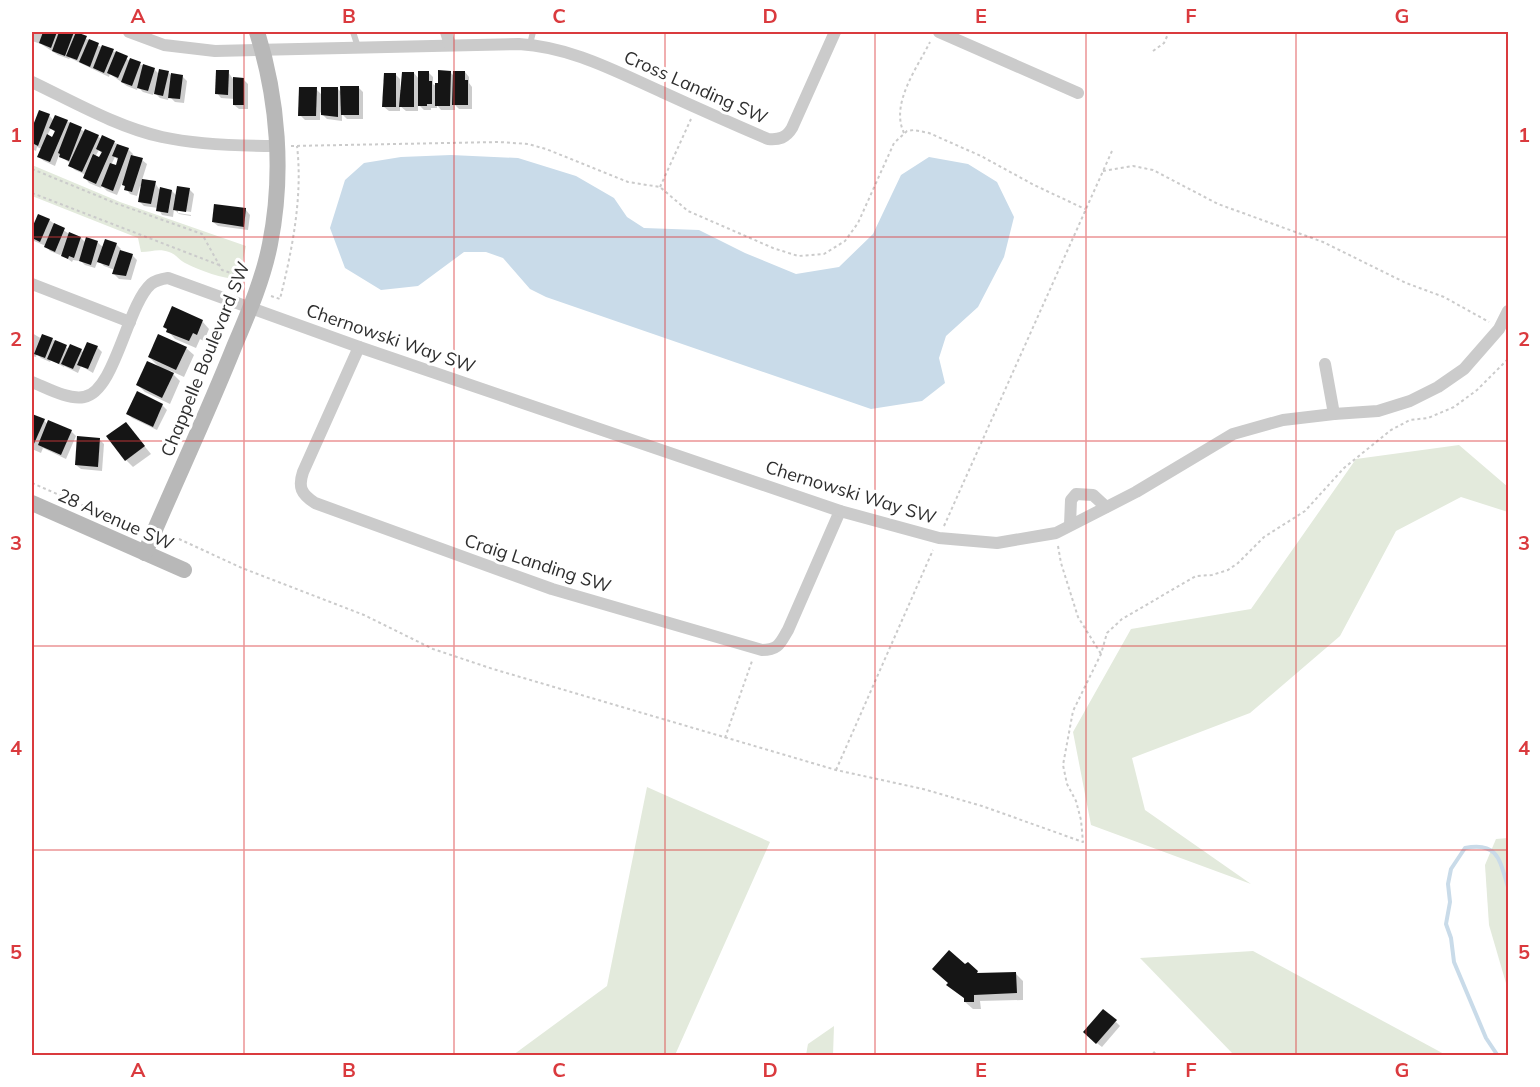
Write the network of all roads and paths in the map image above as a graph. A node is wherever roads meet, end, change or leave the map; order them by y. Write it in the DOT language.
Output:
graph roads {
  1 [pos="129,32"];
  2 [pos="257,32"];
  3 [pos="353,32"];
  4 [pos="446,32"];
  5 [pos="836,32"];
  6 [pos="939,32"];
  7 [pos="1169,32"];
  8 [pos="151,36"];
  9 [pos="531,38"];
  10 [pos="930,41"];
  11 [pos="450,45"];
  12 [pos="358,47"];
  13 [pos="262,49"];
  14 [pos="1153,51"];
  15 [pos="32,82"];
  16 [pos="1078,93"];
  17 [pos="695,108"];
  18 [pos="904,133"];
  19 [pos="276,146"];
  20 [pos="297,146"];
  21 [pos="1112,151"];
  22 [pos="32,169"];
  23 [pos="1103,171"];
  24 [pos="660,188"];
  25 [pos="32,193"];
  26 [pos="1085,208"];
  27 [pos="219,264"];
  28 [pos="32,285"];
  29 [pos="256,291"];
  30 [pos="250,308"];
  31 [pos="1509,311"];
  32 [pos="130,322"];
  33 [pos="1499,330"];
  34 [pos="359,347"];
  35 [pos="1509,359"];
  36 [pos="1325,364"];
  37 [pos="32,382"];
  38 [pos="1334,414"];
  39 [pos="32,483"];
  40 [pos="32,503"];
  41 [pos="1106,507"];
  42 [pos="840,511"];
  43 [pos="1070,525"];
  44 [pos="131,527"];
  45 [pos="1056,533"];
  46 [pos="939,538"];
  47 [pos="175,540"];
  48 [pos="145,553"];
  49 [pos="184,570"];
  50 [pos="756,648"];
  51 [pos="1101,654"];
  52 [pos="725,738"];
  53 [pos="836,770"];
  1 -- 8 [label="street, Cross Landing SW"];
  2 -- 13 [label="street, Chappelle Boulevard SW"];
  3 -- 12 [label="lane"];
  4 -- 11 [label="street"];
  5 -- 17 [label="street, Cross Landing SW"];
  6 -- 16 [label="street"];
  7 -- 14 [label="path"];
  8 -- 13 [label="street, Cross Landing SW"];
  9 -- 11 [label="street, Cross Landing SW"];
  9 -- 17 [label="street, Cross Landing SW"];
  10 -- 18 [label="path"];
  11 -- 12 [label="street, Cross Landing SW"];
  12 -- 13 [label="street, Cross Landing SW"];
  13 -- 19 [label="street, Chappelle Boulevard SW"];
  15 -- 19 [label="street"];
  17 -- 24 [label="path"];
  18 -- 24 [label="path"];
  18 -- 26 [label="path"];
  19 -- 20 [label="path"];
  19 -- 29 [label="street, Chappelle Boulevard SW"];
  20 -- 24 [label="path"];
  20 -- 29 [label="path"];
  21 -- 23 [label="path"];
  22 -- 27 [label="path"];
  23 -- 26 [label="path"];
  23 -- 33 [label="path"];
  25 -- 27 [label="path"];
  26 -- 46 [label="path"];
  27 -- 29 [label="path"];
  28 -- 32 [label="street"];
  29 -- 30 [label="street, Chappelle Boulevard SW"];
  30 -- 32 [label="street, Chernowski Way SW"];
  30 -- 34 [label="street, Chernowski Way SW"];
  30 -- 48 [label="street, Chappelle Boulevard SW"];
  31 -- 33 [label="street, Chernowski Way SW"];
  32 -- 37 [label="street, Chernowski Way SW"];
  33 -- 38 [label="street, Chernowski Way SW"];
  34 -- 42 [label="street, Chernowski Way SW"];
  34 -- 50 [label="street, Craig Landing SW"];
  35 -- 51 [label="path"];
  36 -- 38 [label="street"];
  38 -- 41 [label="street, Chernowski Way SW"];
  39 -- 44 [label="path"];
  40 -- 48 [label="street, 28 Avenue SW"];
  41 -- 43 [label="street, Chernowski Way SW"];
  41 -- 43 [label="street"];
  42 -- 46 [label="street, Chernowski Way SW"];
  42 -- 50 [label="street"];
  43 -- 45 [label="street, Chernowski Way SW"];
  45 -- 46 [label="street, Chernowski Way SW"];
  45 -- 51 [label="path"];
  46 -- 53 [label="path"];
  47 -- 52 [label="path"];
  48 -- 49 [label="street, 28 Avenue SW"];
  50 -- 52 [label="path"];
  51 -- 53 [label="path"];
  52 -- 53 [label="path"];
}
